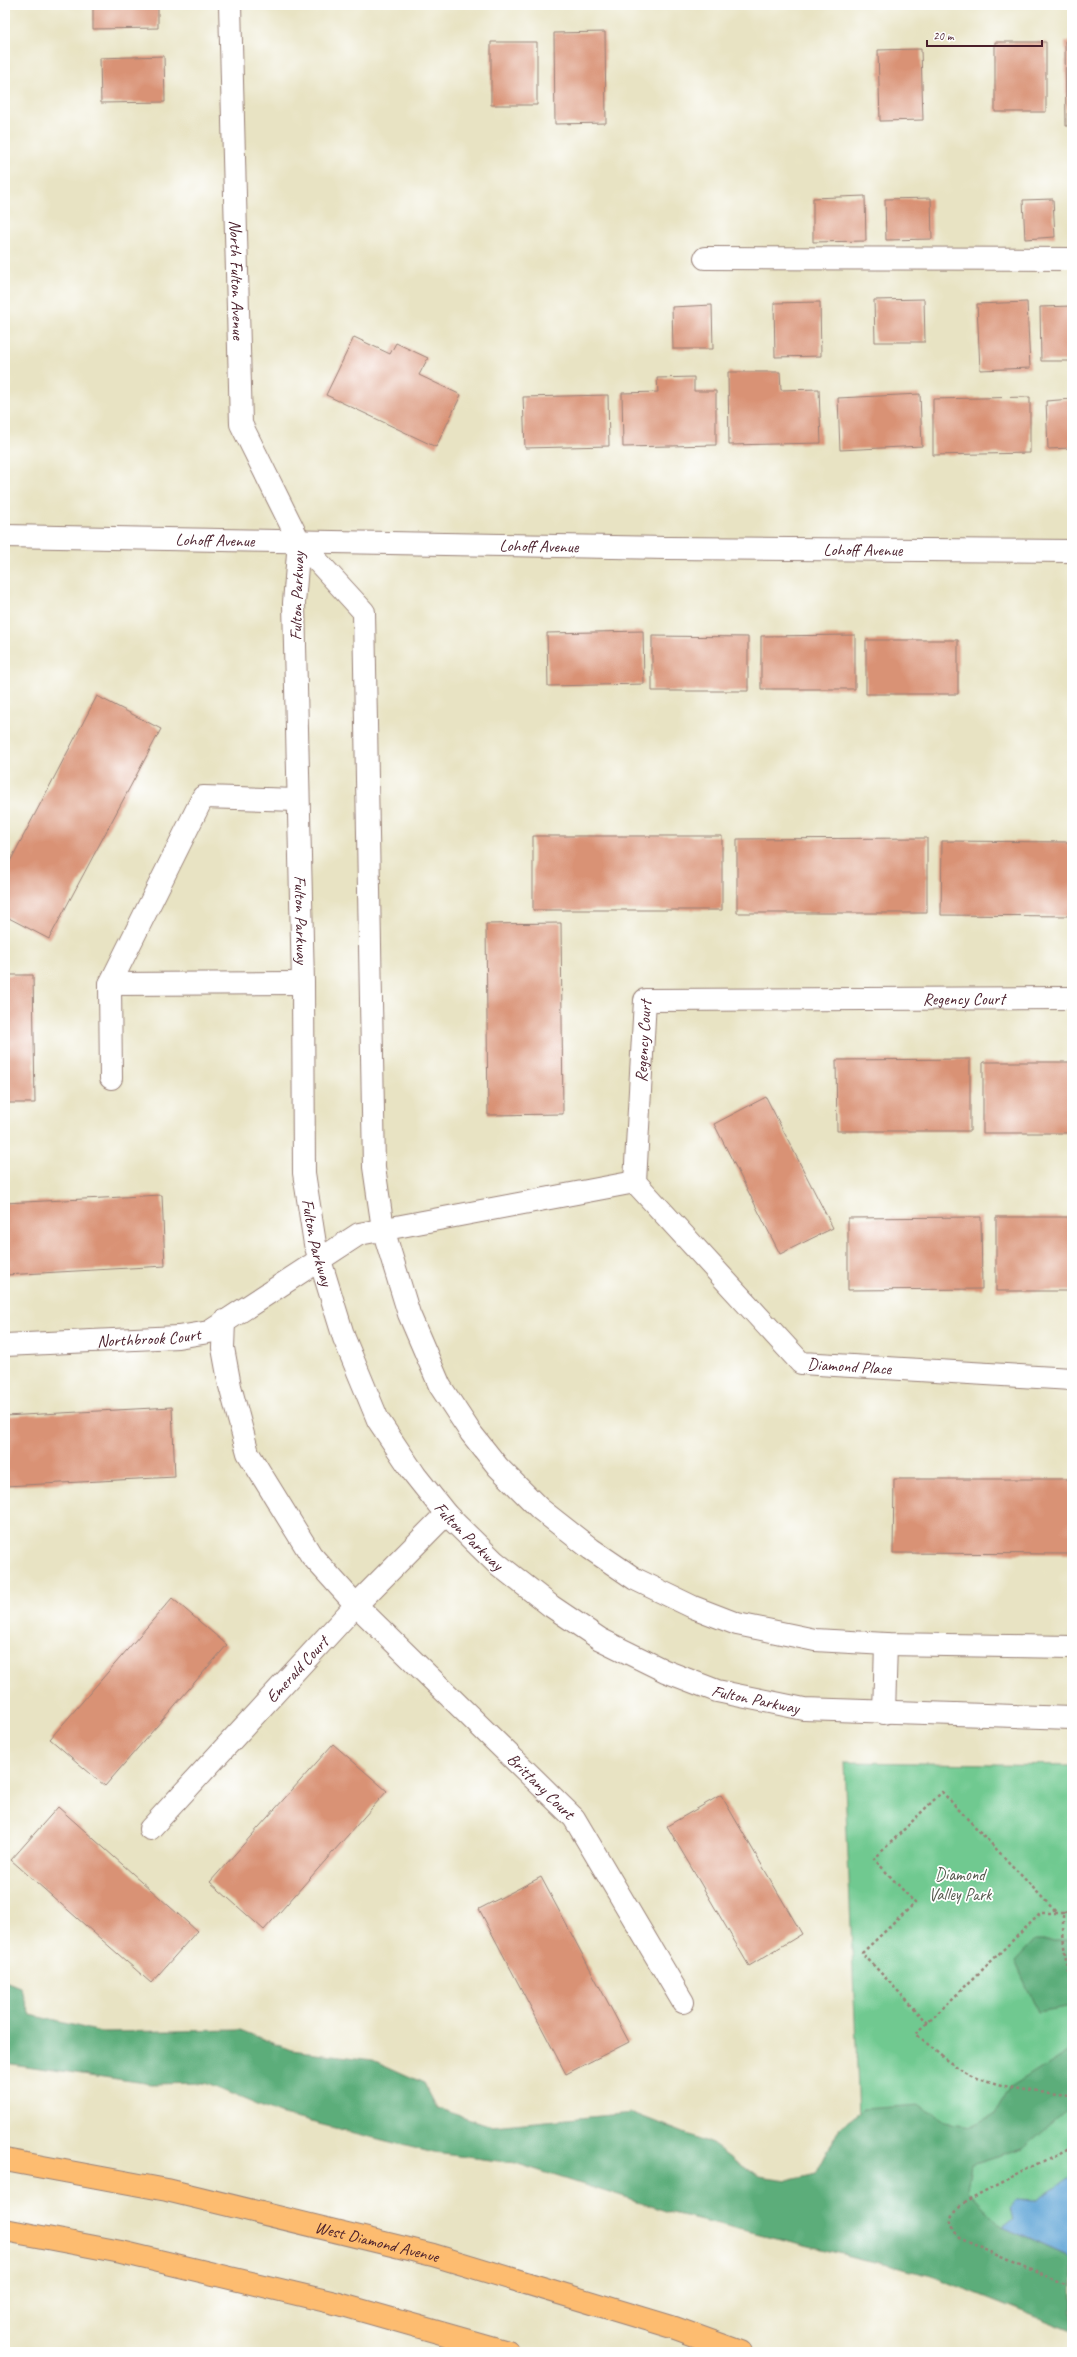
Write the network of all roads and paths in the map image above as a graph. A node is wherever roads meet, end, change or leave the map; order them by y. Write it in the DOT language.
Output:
graph roads {
  1 [pos="230,5"];
  2 [pos="705,258"];
  3 [pos="1072,259"];
  4 [pos="5,536"];
  5 [pos="299,541"];
  6 [pos="1072,551"];
  7 [pos="297,800"];
  8 [pos="303,983"];
  9 [pos="110,984"];
  10 [pos="1072,998"];
  11 [pos="111,1078"];
  12 [pos="635,1182"];
  13 [pos="383,1229"];
  14 [pos="319,1260"];
  15 [pos="224,1322"];
  16 [pos="5,1345"];
  17 [pos="1072,1379"];
  18 [pos="446,1514"];
  19 [pos="356,1605"];
  20 [pos="886,1644"];
  21 [pos="1072,1647"];
  22 [pos="884,1713"];
  23 [pos="1072,1718"];
  24 [pos="150,1829"];
  25 [pos="1057,1913"];
  26 [pos="1063,1913"];
  27 [pos="1072,1913"];
  28 [pos="1072,1981"];
  29 [pos="683,2002"];
  30 [pos="928,2023"];
  31 [pos="1072,2095"];
  32 [pos="1072,2146"];
  33 [pos="5,2160"];
  34 [pos="5,2230"];
  35 [pos="1072,2288"];
  36 [pos="508,2352"];
  37 [pos="741,2352"];
  1 -- 5 [label="street, North Fulton Avenue"];
  2 -- 3 [label="street"];
  4 -- 5 [label="street, Lohoff Avenue"];
  5 -- 6 [label="street, Lohoff Avenue"];
  5 -- 7 [label="street, Fulton Parkway"];
  5 -- 13 [label="street, Fulton Parkway"];
  7 -- 8 [label="street, Fulton Parkway"];
  7 -- 9 [label="street"];
  8 -- 9 [label="street"];
  8 -- 14 [label="street, Fulton Parkway"];
  9 -- 11 [label="street"];
  10 -- 12 [label="street, Regency Court"];
  12 -- 13 [label="street"];
  12 -- 17 [label="street, Diamond Place"];
  13 -- 14 [label="street"];
  13 -- 20 [label="street, Fulton Parkway"];
  14 -- 15 [label="street, Northbrook Court"];
  14 -- 18 [label="street, Fulton Parkway"];
  15 -- 16 [label="street, Northbrook Court"];
  15 -- 19 [label="street, Brittany Court"];
  18 -- 19 [label="street, Emerald Court"];
  18 -- 22 [label="street, Fulton Parkway"];
  19 -- 24 [label="street, Emerald Court"];
  19 -- 29 [label="street, Brittany Court"];
  20 -- 21 [label="street, Fulton Parkway"];
  20 -- 22 [label="street"];
  22 -- 23 [label="street, Fulton Parkway"];
  25 -- 26 [label="path"];
  25 -- 30 [label="path"];
  25 -- 30 [label="path"];
  26 -- 27 [label="path"];
  26 -- 28 [label="path"];
  30 -- 31 [label="path"];
  32 -- 35 [label="path"];
  33 -- 37 [label="main road, West Diamond Avenue"];
  34 -- 36 [label="main road"];
}
